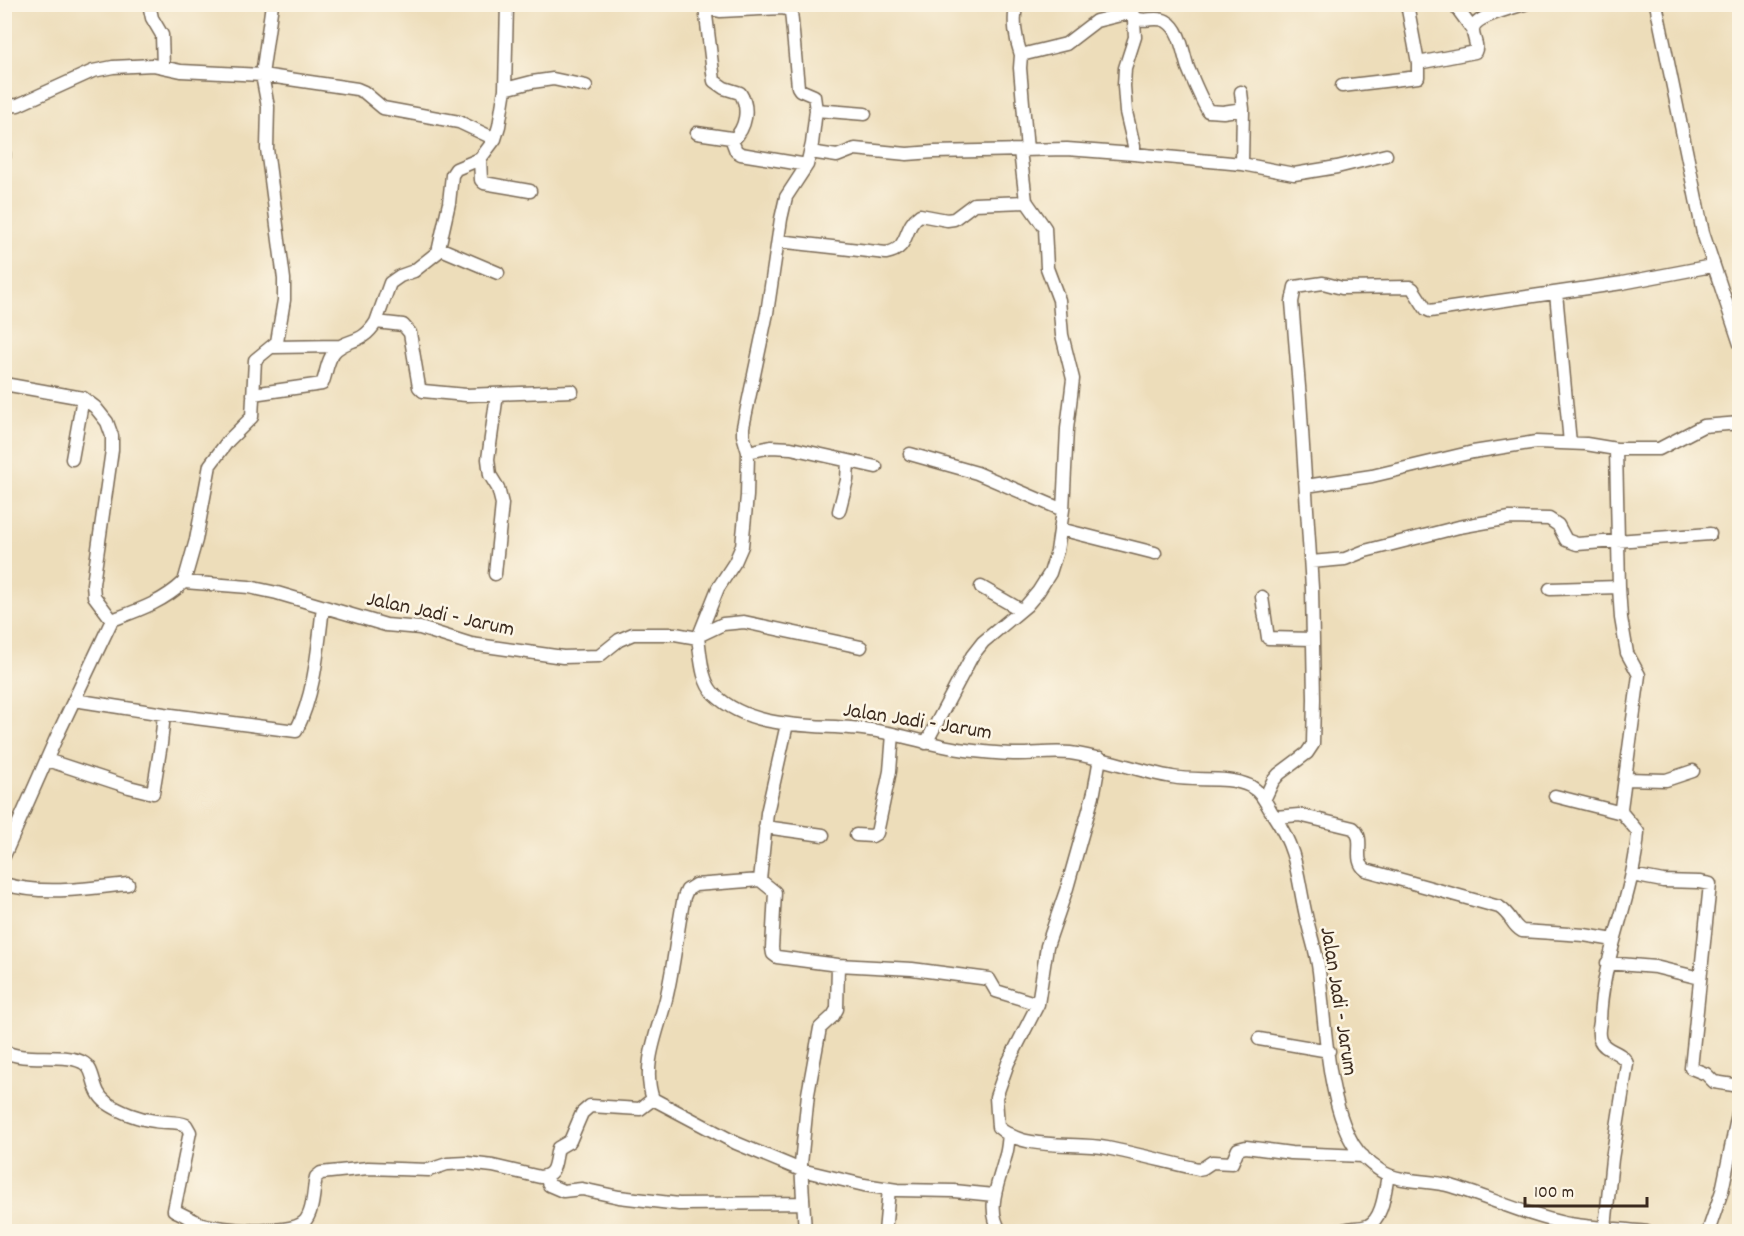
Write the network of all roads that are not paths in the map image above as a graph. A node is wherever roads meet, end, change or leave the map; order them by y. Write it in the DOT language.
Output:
graph roads {
  1 [pos="149,4"];
  2 [pos="272,4"];
  3 [pos="507,4"];
  4 [pos="1017,4"];
  5 [pos="1407,4"];
  6 [pos="1454,4"];
  7 [pos="1525,4"];
  8 [pos="1656,4"];
  9 [pos="704,6"];
  10 [pos="1133,11"];
  11 [pos="1473,30"];
  12 [pos="1021,55"];
  13 [pos="1418,63"];
  14 [pos="163,67"];
  15 [pos="262,75"];
  16 [pos="586,86"];
  17 [pos="1342,87"];
  18 [pos="505,89"];
  19 [pos="1241,92"];
  20 [pos="4,106"];
  21 [pos="1243,109"];
  22 [pos="816,110"];
  23 [pos="865,114"];
  24 [pos="697,133"];
  25 [pos="495,140"];
  26 [pos="733,140"];
  27 [pos="1024,151"];
  28 [pos="810,152"];
  29 [pos="1134,154"];
  30 [pos="1386,155"];
  31 [pos="480,159"];
  32 [pos="1242,164"];
  33 [pos="807,165"];
  34 [pos="4,189"];
  35 [pos="530,191"];
  36 [pos="1027,202"];
  37 [pos="4,204"];
  38 [pos="778,241"];
  39 [pos="439,248"];
  40 [pos="1712,266"];
  41 [pos="498,273"];
  42 [pos="1556,293"];
  43 [pos="376,322"];
  44 [pos="1740,344"];
  45 [pos="340,346"];
  46 [pos="274,347"];
  47 [pos="4,384"];
  48 [pos="572,391"];
  49 [pos="254,394"];
  50 [pos="497,394"];
  51 [pos="83,398"];
  52 [pos="1740,423"];
  53 [pos="1570,443"];
  54 [pos="1616,449"];
  55 [pos="748,452"];
  56 [pos="910,454"];
  57 [pos="72,459"];
  58 [pos="848,461"];
  59 [pos="876,467"];
  60 [pos="1306,486"];
  61 [pos="1063,510"];
  62 [pos="839,511"];
  63 [pos="1060,529"];
  64 [pos="1710,534"];
  65 [pos="1618,542"];
  66 [pos="1155,553"];
  67 [pos="1311,562"];
  68 [pos="495,574"];
  69 [pos="184,582"];
  70 [pos="1618,586"];
  71 [pos="981,587"];
  72 [pos="1550,589"];
  73 [pos="1262,597"];
  74 [pos="323,607"];
  75 [pos="1021,610"];
  76 [pos="112,620"];
  77 [pos="699,637"];
  78 [pos="1314,639"];
  79 [pos="861,647"];
  80 [pos="74,700"];
  81 [pos="164,714"];
  82 [pos="787,724"];
  83 [pos="894,734"];
  84 [pos="926,743"];
  85 [pos="1100,758"];
  86 [pos="47,760"];
  87 [pos="1693,771"];
  88 [pos="1626,779"];
  89 [pos="1555,796"];
  90 [pos="1265,798"];
  91 [pos="1622,813"];
  92 [pos="1275,817"];
  93 [pos="765,827"];
  94 [pos="823,835"];
  95 [pos="856,835"];
  96 [pos="4,856"];
  97 [pos="1632,875"];
  98 [pos="760,880"];
  99 [pos="4,884"];
  100 [pos="128,884"];
  101 [pos="1614,940"];
  102 [pos="1607,963"];
  103 [pos="838,965"];
  104 [pos="1700,978"];
  105 [pos="1038,1004"];
  106 [pos="1259,1039"];
  107 [pos="4,1051"];
  108 [pos="1329,1051"];
  109 [pos="1740,1086"];
  110 [pos="653,1099"];
  111 [pos="1740,1104"];
  112 [pos="1009,1134"];
  113 [pos="1364,1156"];
  114 [pos="801,1170"];
  115 [pos="1388,1175"];
  116 [pos="546,1176"];
  117 [pos="889,1189"];
  118 [pos="994,1195"];
  119 [pos="803,1203"];
  120 [pos="1605,1227"];
  121 [pos="805,1232"];
  122 [pos="885,1232"];
  123 [pos="1001,1232"];
  124 [pos="1339,1232"];
  125 [pos="1647,1232"];
  126 [pos="1708,1232"];
  1 -- 14 [label="street"];
  2 -- 15 [label="street"];
  3 -- 18 [label="street"];
  4 -- 12 [label="street"];
  5 -- 13 [label="street"];
  6 -- 11 [label="street"];
  7 -- 11 [label="street"];
  8 -- 40 [label="street"];
  9 -- 22 [label="street"];
  9 -- 26 [label="street"];
  10 -- 12 [label="street"];
  10 -- 21 [label="street"];
  10 -- 29 [label="street"];
  11 -- 13 [label="street"];
  12 -- 27 [label="street"];
  13 -- 17 [label="street"];
  14 -- 15 [label="street"];
  14 -- 20 [label="street"];
  15 -- 25 [label="street"];
  15 -- 46 [label="street"];
  16 -- 18 [label="street"];
  18 -- 25 [label="street"];
  19 -- 21 [label="street"];
  21 -- 32 [label="street"];
  22 -- 23 [label="street"];
  22 -- 28 [label="street"];
  24 -- 26 [label="street"];
  25 -- 31 [label="street"];
  26 -- 33 [label="street"];
  27 -- 28 [label="street"];
  27 -- 29 [label="street"];
  27 -- 36 [label="street"];
  28 -- 33 [label="street"];
  29 -- 32 [label="street"];
  30 -- 32 [label="street"];
  31 -- 35 [label="street"];
  31 -- 39 [label="street"];
  33 -- 38 [label="street"];
  34 -- 37 [label="street"];
  36 -- 38 [label="street"];
  36 -- 61 [label="street"];
  38 -- 55 [label="street"];
  39 -- 41 [label="street"];
  39 -- 43 [label="street"];
  40 -- 42 [label="street"];
  40 -- 44 [label="street"];
  42 -- 53 [label="street"];
  42 -- 60 [label="street"];
  43 -- 45 [label="street"];
  43 -- 50 [label="street"];
  45 -- 46 [label="street"];
  45 -- 49 [label="street"];
  46 -- 49 [label="street"];
  47 -- 51 [label="street"];
  48 -- 50 [label="street"];
  49 -- 69 [label="street"];
  50 -- 68 [label="street"];
  51 -- 57 [label="street"];
  51 -- 76 [label="street"];
  52 -- 54 [label="street"];
  53 -- 54 [label="street"];
  53 -- 60 [label="street"];
  54 -- 65 [label="street"];
  55 -- 58 [label="street"];
  55 -- 77 [label="street"];
  56 -- 61 [label="street"];
  58 -- 59 [label="street"];
  58 -- 62 [label="street"];
  60 -- 67 [label="street"];
  61 -- 63 [label="street"];
  63 -- 66 [label="street"];
  63 -- 75 [label="street"];
  64 -- 65 [label="street"];
  65 -- 67 [label="street"];
  65 -- 70 [label="street"];
  67 -- 78 [label="street"];
  69 -- 74 [label="street, Jalan Jadi - Jarum"];
  69 -- 76 [label="street"];
  70 -- 72 [label="street"];
  70 -- 88 [label="street"];
  71 -- 75 [label="street"];
  73 -- 78 [label="street"];
  74 -- 77 [label="street, Jalan Jadi - Jarum"];
  74 -- 81 [label="street"];
  75 -- 84 [label="street"];
  76 -- 80 [label="street"];
  77 -- 79 [label="street"];
  77 -- 82 [label="street, Jalan Jadi - Jarum"];
  78 -- 90 [label="street"];
  80 -- 81 [label="street"];
  80 -- 86 [label="street"];
  81 -- 86 [label="street"];
  82 -- 83 [label="street, Jalan Jadi - Jarum"];
  82 -- 93 [label="street"];
  83 -- 84 [label="street, Jalan Jadi - Jarum"];
  83 -- 95 [label="street"];
  84 -- 85 [label="street, Jalan Jadi - Jarum"];
  85 -- 90 [label="street, Jalan Jadi - Jarum"];
  85 -- 105 [label="street"];
  86 -- 96 [label="street"];
  87 -- 88 [label="street"];
  88 -- 91 [label="street"];
  89 -- 91 [label="street"];
  90 -- 92 [label="street, Jalan Jadi - Jarum"];
  91 -- 97 [label="street"];
  92 -- 101 [label="street"];
  92 -- 108 [label="street, Jalan Jadi - Jarum"];
  93 -- 94 [label="street"];
  93 -- 98 [label="street"];
  97 -- 101 [label="street"];
  97 -- 104 [label="street"];
  98 -- 103 [label="street"];
  98 -- 110 [label="street"];
  99 -- 100 [label="street"];
  101 -- 102 [label="street"];
  102 -- 104 [label="street"];
  102 -- 120 [label="street"];
  103 -- 105 [label="street"];
  103 -- 114 [label="street"];
  104 -- 109 [label="street"];
  105 -- 112 [label="street"];
  106 -- 108 [label="street"];
  107 -- 116 [label="street"];
  108 -- 113 [label="street, Jalan Jadi - Jarum"];
  110 -- 114 [label="street"];
  110 -- 116 [label="street"];
  111 -- 126 [label="street"];
  112 -- 113 [label="street"];
  112 -- 118 [label="street"];
  113 -- 115 [label="street, Jalan Jadi - Jarum"];
  114 -- 117 [label="street"];
  114 -- 119 [label="street"];
  115 -- 120 [label="street, Jalan Jadi - Jarum"];
  115 -- 124 [label="street"];
  116 -- 119 [label="street"];
  117 -- 118 [label="street"];
  117 -- 122 [label="street"];
  118 -- 123 [label="street"];
  119 -- 121 [label="street"];
  120 -- 125 [label="street, Jalan Jadi - Jarum"];
}
